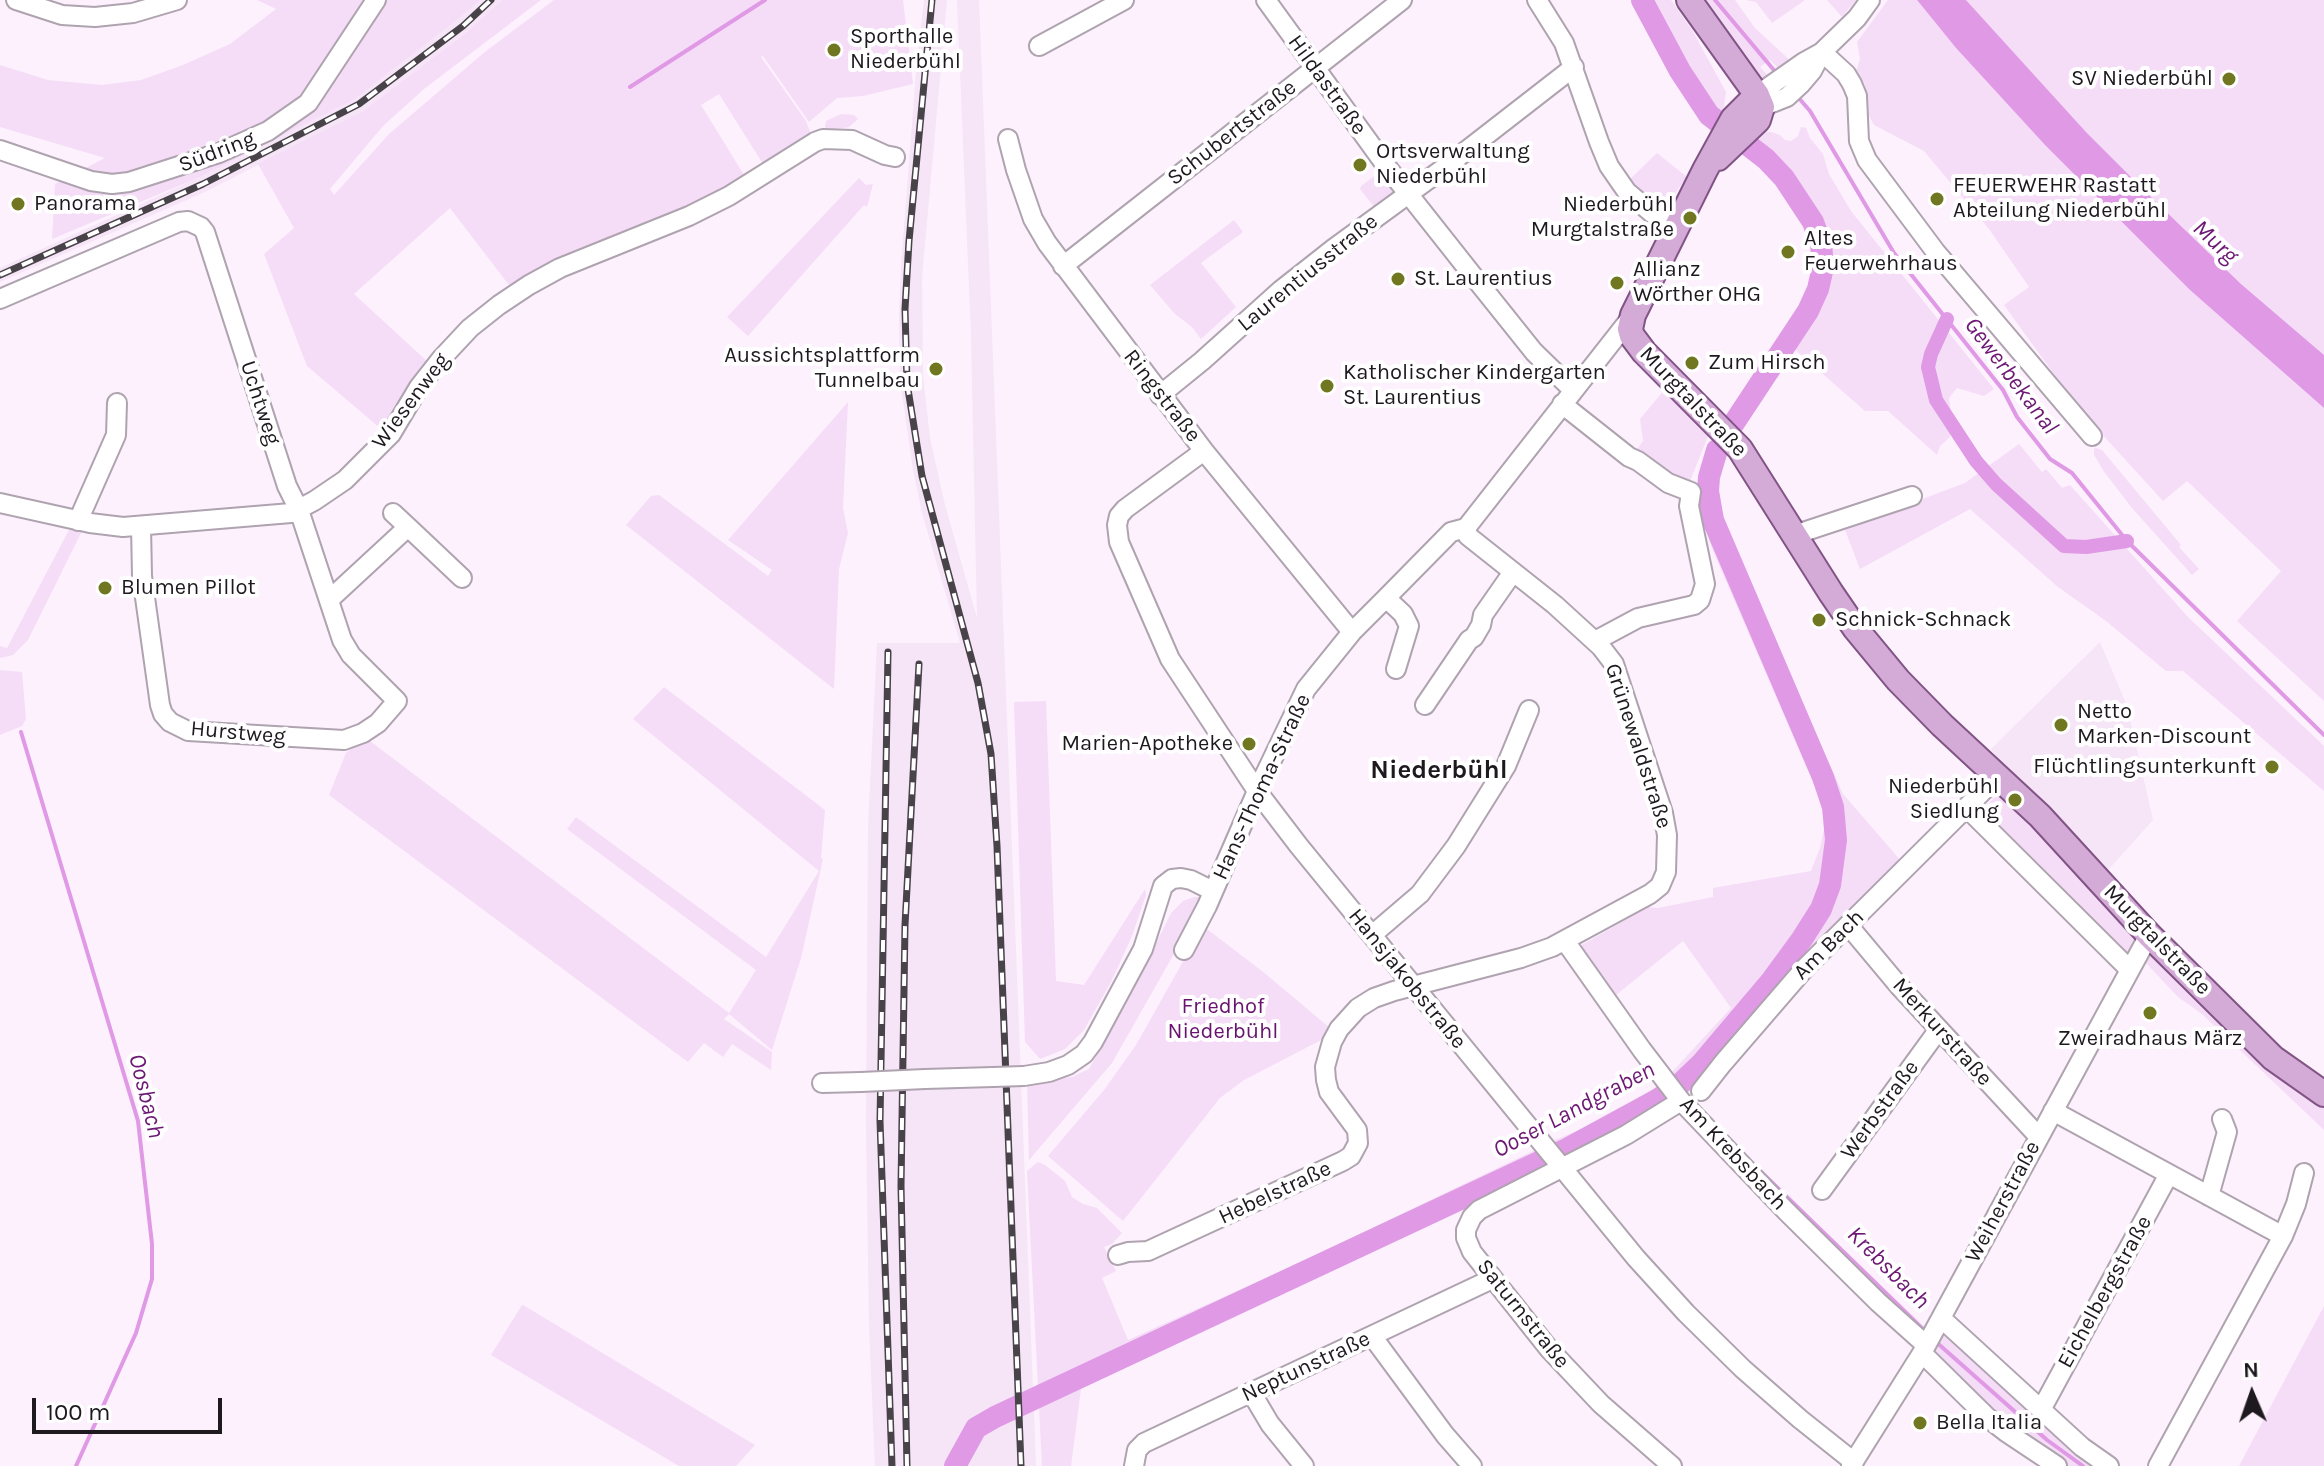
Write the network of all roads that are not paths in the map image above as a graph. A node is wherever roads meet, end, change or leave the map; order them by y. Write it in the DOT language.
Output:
graph roads {
  1 [pos="16,0"];
  2 [pos="177,0"];
  3 [pos="376,0"];
  4 [pos="1124,0"];
  5 [pos="1266,0"];
  6 [pos="1402,0"];
  7 [pos="1537,0"];
  8 [pos="1689,0"];
  9 [pos="1870,0"];
  10 [pos="116,7"];
  11 [pos="1039,46"];
  12 [pos="1822,52"];
  13 [pos="1727,54"];
  14 [pos="1574,67"];
  15 [pos="1315,68"];
  16 [pos="1779,89"];
  17 [pos="1735,131"];
  18 [pos="1008,139"];
  19 [pos="0,150"];
  20 [pos="895,157"];
  21 [pos="1409,193"];
  22 [pos="1677,225"];
  23 [pos="1063,266"];
  24 [pos="0,299"];
  25 [pos="1633,315"];
  26 [pos="1160,395"];
  27 [pos="1568,397"];
  28 [pos="117,403"];
  29 [pos="2092,436"];
  30 [pos="1204,451"];
  31 [pos="1912,496"];
  32 [pos="0,503"];
  33 [pos="299,510"];
  34 [pos="393,513"];
  35 [pos="78,521"];
  36 [pos="141,526"];
  37 [pos="408,527"];
  38 [pos="1466,528"];
  39 [pos="1794,535"];
  40 [pos="1513,572"];
  41 [pos="462,578"];
  42 [pos="1386,598"];
  43 [pos="329,600"];
  44 [pos="1352,632"];
  45 [pos="1595,641"];
  46 [pos="1396,669"];
  47 [pos="397,701"];
  48 [pos="1425,705"];
  49 [pos="1529,710"];
  50 [pos="1998,776"];
  51 [pos="1257,791"];
  52 [pos="1967,808"];
  53 [pos="1213,891"];
  54 [pos="1848,925"];
  55 [pos="1372,935"];
  56 [pos="2149,935"];
  57 [pos="1565,941"];
  58 [pos="1184,950"];
  59 [pos="2129,969"];
  60 [pos="1414,986"];
  61 [pos="1939,1029"];
  62 [pos="822,1083"];
  63 [pos="1701,1091"];
  64 [pos="1674,1092"];
  65 [pos="2324,1094"];
  66 [pos="2053,1111"];
  67 [pos="2222,1119"];
  68 [pos="2039,1137"];
  69 [pos="1561,1167"];
  70 [pos="2304,1173"];
  71 [pos="2169,1174"];
  72 [pos="1822,1190"];
  73 [pos="2209,1196"];
  74 [pos="2283,1236"];
  75 [pos="1118,1255"];
  76 [pos="1492,1279"];
  77 [pos="1372,1336"];
  78 [pos="1930,1338"];
  79 [pos="1251,1392"];
  80 [pos="2041,1410"];
  81 [pos="1852,1464"];
  82 [pos="1134,1466"];
  83 [pos="1304,1466"];
  84 [pos="1472,1466"];
  85 [pos="1671,1466"];
  86 [pos="2057,1466"];
  87 [pos="2109,1466"];
  88 [pos="2158,1466"];
  1 -- 10 [label="street"];
  2 -- 10 [label="street"];
  3 -- 19 [label="street, Südring"];
  4 -- 11 [label="street"];
  5 -- 15 [label="street, Hildastraße"];
  6 -- 15 [label="street, Schubertstraße"];
  7 -- 14 [label="street"];
  8 -- 13 [label="main road"];
  9 -- 12 [label="street"];
  12 -- 16 [label="street"];
  12 -- 29 [label="street"];
  13 -- 16 [label="main road"];
  13 -- 17 [label="main road"];
  14 -- 21 [label="street, Laurentiusstraße"];
  14 -- 22 [label="street"];
  15 -- 21 [label="street, Hildastraße"];
  15 -- 23 [label="street, Schubertstraße"];
  16 -- 17 [label="main road"];
  17 -- 22 [label="main road, Murgtalstraße"];
  18 -- 23 [label="street, Ringstraße"];
  20 -- 33 [label="street, Wiesenweg"];
  21 -- 26 [label="street, Laurentiusstraße"];
  21 -- 27 [label="street, Hildastraße"];
  22 -- 25 [label="main road, Murgtalstraße"];
  23 -- 26 [label="street, Ringstraße"];
  24 -- 33 [label="street, Uchtweg"];
  25 -- 27 [label="street, Hans-Thoma-Straße"];
  25 -- 39 [label="main road, Murgtalstraße"];
  26 -- 30 [label="street, Ringstraße"];
  27 -- 38 [label="street, Hans-Thoma-Straße"];
  27 -- 45 [label="street, Hildastraße"];
  28 -- 35 [label="street"];
  30 -- 44 [label="street, Ringstraße"];
  30 -- 51 [label="street, Hansjakobstraße"];
  31 -- 39 [label="street"];
  32 -- 35 [label="street, Wiesenweg"];
  33 -- 36 [label="street, Wiesenweg"];
  33 -- 43 [label="street, Uchtweg"];
  34 -- 37 [label="street"];
  35 -- 36 [label="street, Wiesenweg"];
  36 -- 47 [label="street, Hurstweg"];
  37 -- 41 [label="street"];
  37 -- 43 [label="street"];
  38 -- 40 [label="street, Grünewaldstraße"];
  38 -- 42 [label="street, Hans-Thoma-Straße"];
  39 -- 50 [label="main road, Murgtalstraße"];
  40 -- 45 [label="street, Grünewaldstraße"];
  40 -- 48 [label="street"];
  42 -- 44 [label="street, Hans-Thoma-Straße"];
  42 -- 46 [label="street"];
  43 -- 47 [label="street, Uchtweg"];
  44 -- 51 [label="street, Hans-Thoma-Straße"];
  45 -- 57 [label="street, Grünewaldstraße"];
  49 -- 55 [label="street"];
  50 -- 52 [label="street"];
  50 -- 56 [label="main road, Murgtalstraße"];
  51 -- 53 [label="street, Hans-Thoma-Straße"];
  51 -- 55 [label="street, Hansjakobstraße"];
  52 -- 54 [label="street, Am Bach"];
  52 -- 59 [label="street, Murgtalstraße"];
  53 -- 58 [label="street, Hans-Thoma-Straße"];
  53 -- 62 [label="street, bridge"];
  54 -- 61 [label="street, Merkurstraße"];
  54 -- 63 [label="street, Am Bach"];
  55 -- 60 [label="street, Hansjakobstraße"];
  56 -- 59 [label="street, Weiherstraße"];
  56 -- 65 [label="main road, Murgtalstraße"];
  57 -- 60 [label="street, Grünewaldstraße"];
  57 -- 64 [label="street, Am Krebsbach"];
  59 -- 66 [label="street, Weiherstraße"];
  60 -- 69 [label="street, Hansjakobstraße"];
  60 -- 75 [label="street, Hebelstraße"];
  61 -- 68 [label="street, Merkurstraße"];
  61 -- 72 [label="street, Werbstraße"];
  64 -- 69 [label="street, Saturnstraße"];
  64 -- 78 [label="street, Am Krebsbach"];
  66 -- 68 [label="street, Weiherstraße"];
  66 -- 71 [label="street"];
  67 -- 73 [label="street"];
  68 -- 78 [label="street, Weiherstraße"];
  69 -- 76 [label="street, Saturnstraße"];
  69 -- 81 [label="street, Hansjakobstraße"];
  70 -- 74 [label="street"];
  71 -- 73 [label="street"];
  71 -- 80 [label="street, Eichelbergstraße"];
  73 -- 74 [label="street"];
  74 -- 88 [label="street"];
  76 -- 77 [label="street, Neptunstraße"];
  76 -- 85 [label="street, Saturnstraße"];
  77 -- 79 [label="street, Neptunstraße"];
  77 -- 84 [label="street"];
  78 -- 80 [label="street"];
  78 -- 81 [label="street, Weiherstraße"];
  78 -- 86 [label="street, Am Krebsbach"];
  79 -- 82 [label="street, Neptunstraße"];
  79 -- 83 [label="street"];
  80 -- 87 [label="street"];
}
